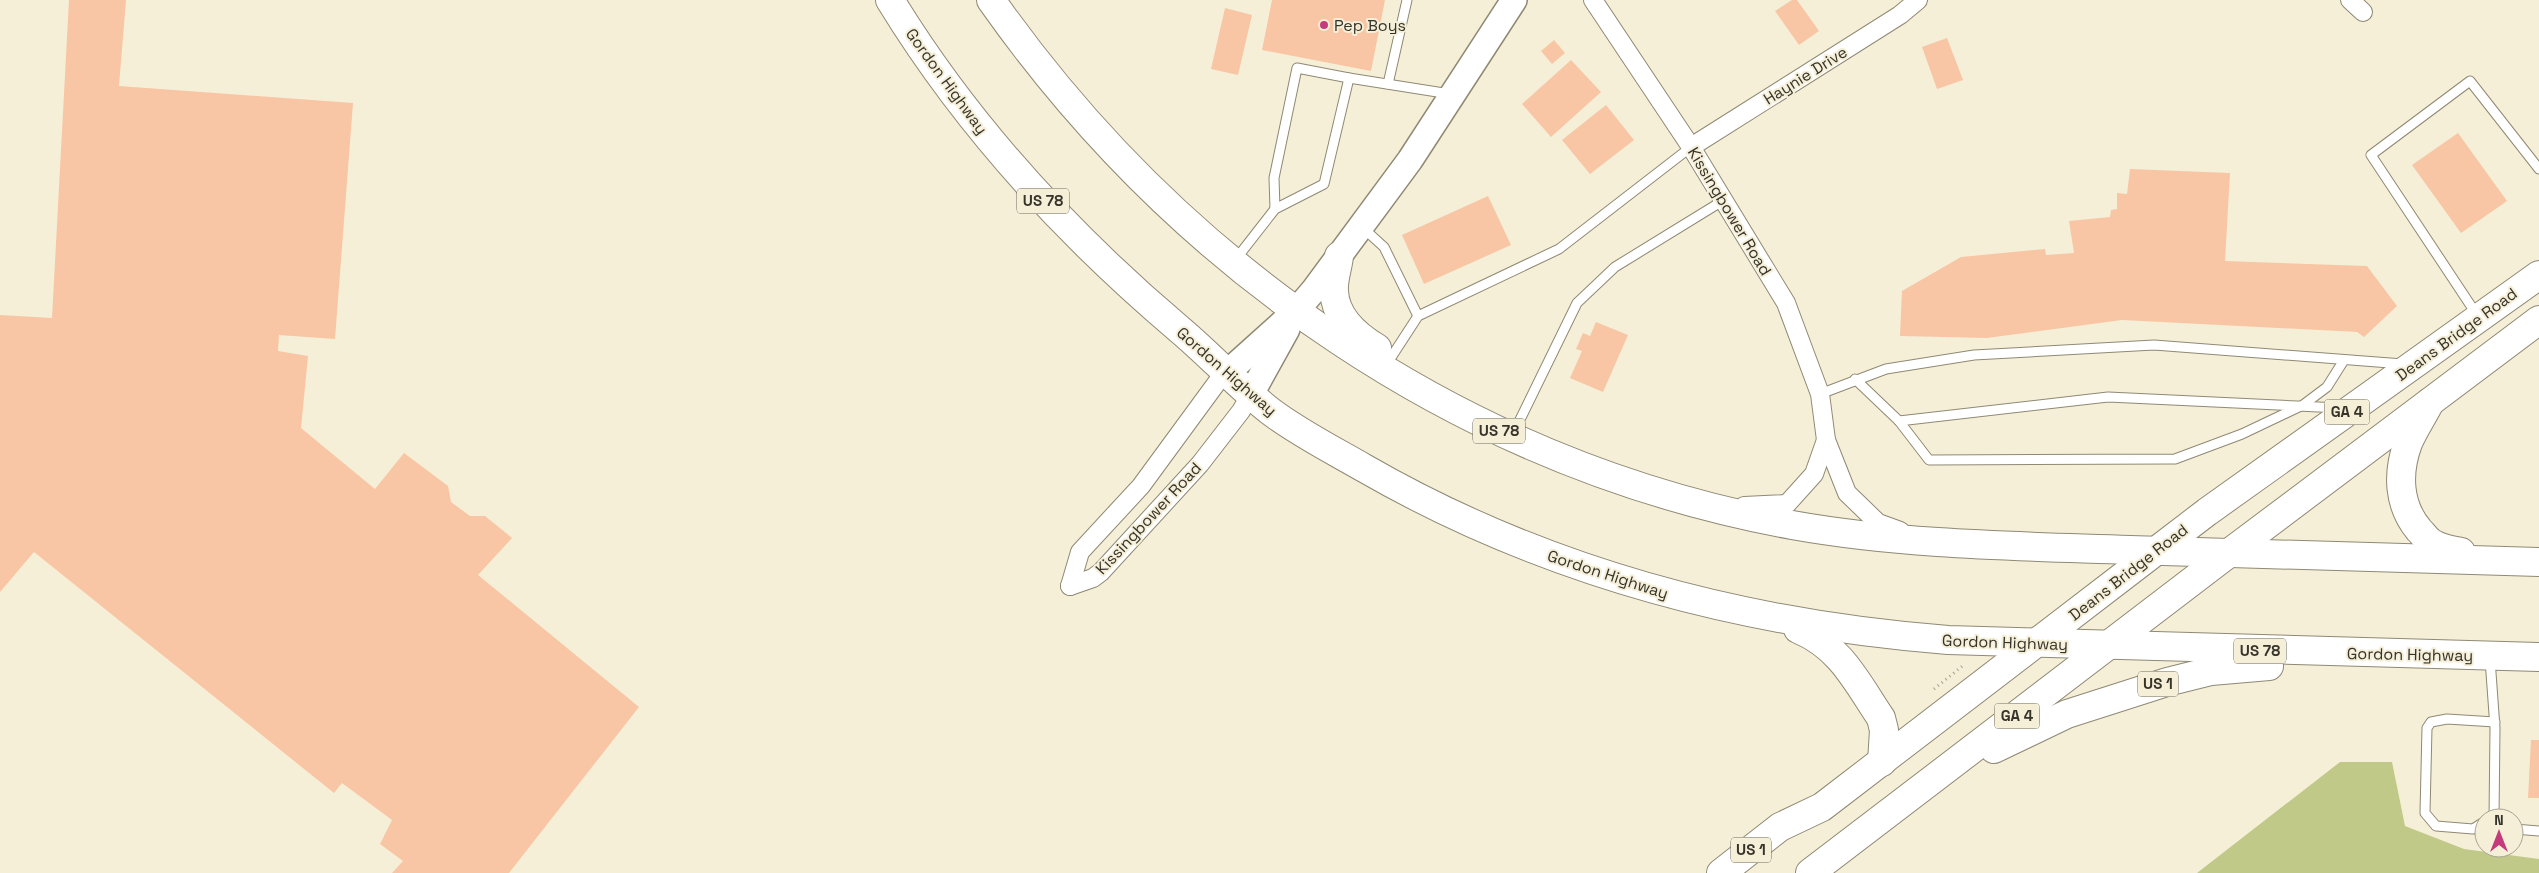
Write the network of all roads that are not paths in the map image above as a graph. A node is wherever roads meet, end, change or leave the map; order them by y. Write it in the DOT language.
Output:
graph roads {
  1 [pos="890,0"];
  2 [pos="991,0"];
  3 [pos="1407,0"];
  4 [pos="1514,0"];
  5 [pos="1593,0"];
  6 [pos="1918,0"];
  7 [pos="2350,0"];
  8 [pos="2363,12"];
  9 [pos="1349,78"];
  10 [pos="1388,84"];
  11 [pos="1453,94"];
  12 [pos="1691,147"];
  13 [pos="2539,169"];
  14 [pos="1724,200"];
  15 [pos="1276,209"];
  16 [pos="1361,227"];
  17 [pos="1339,256"];
  18 [pos="1232,263"];
  19 [pos="2539,275"];
  20 [pos="1296,311"];
  21 [pos="1418,316"];
  22 [pos="2479,318"];
  23 [pos="2539,320"];
  24 [pos="1392,356"];
  25 [pos="2344,360"];
  26 [pos="2413,365"];
  27 [pos="1228,373"];
  28 [pos="1855,379"];
  29 [pos="1251,394"];
  30 [pos="1820,394"];
  31 [pos="2430,402"];
  32 [pos="2303,405"];
  33 [pos="2351,409"];
  34 [pos="1899,421"];
  35 [pos="1512,437"];
  36 [pos="1826,440"];
  37 [pos="1717,508"];
  38 [pos="1931,543"];
  39 [pos="2156,551"];
  40 [pos="2229,553"];
  41 [pos="2504,562"];
  42 [pos="2539,562"];
  43 [pos="1769,618"];
  44 [pos="2036,643"];
  45 [pos="2109,646"];
  46 [pos="2412,654"];
  47 [pos="2490,656"];
  48 [pos="2539,657"];
  49 [pos="2495,722"];
  50 [pos="1882,762"];
  51 [pos="1924,785"];
  52 [pos="2492,808"];
  53 [pos="2474,828"];
  54 [pos="2524,830"];
  55 [pos="2539,831"];
  56 [pos="1721,873"];
  57 [pos="1810,873"];
  1 -- 27 [label="main road, Gordon Highway / US 78"];
  2 -- 18 [label="main road, US 78"];
  3 -- 10 [label="lane"];
  4 -- 11 [label="street, Kissingbower Road"];
  5 -- 12 [label="street, Kissingbower Road"];
  6 -- 12 [label="street, Haynie Drive"];
  7 -- 8 [label="street"];
  9 -- 10 [label="lane"];
  9 -- 15 [label="lane"];
  9 -- 15 [label="lane"];
  10 -- 11 [label="lane"];
  11 -- 16 [label="street, Kissingbower Road"];
  12 -- 14 [label="street, Kissingbower Road"];
  12 -- 21 [label="lane"];
  13 -- 22 [label="lane"];
  14 -- 30 [label="street, Kissingbower Road"];
  14 -- 35 [label="lane"];
  15 -- 18 [label="lane"];
  16 -- 17 [label="street, Kissingbower Road"];
  16 -- 21 [label="lane"];
  17 -- 20 [label="street, Kissingbower Road"];
  17 -- 24 [label="main road"];
  18 -- 20 [label="main road, US 78"];
  19 -- 22 [label="main road, Deans Bridge Road / GA 4"];
  20 -- 27 [label="street, Kissingbower Road"];
  20 -- 29 [label="street, Kissingbower Road"];
  20 -- 35 [label="main road, US 78"];
  21 -- 24 [label="lane"];
  22 -- 26 [label="main road, Deans Bridge Road / GA 4"];
  23 -- 31 [label="main road, GA 4"];
  24 -- 35 [label="main road"];
  25 -- 26 [label="lane"];
  25 -- 28 [label="lane"];
  25 -- 32 [label="lane"];
  26 -- 33 [label="main road, Deans Bridge Road / GA 4"];
  27 -- 29 [label="main road, Gordon Highway / US 78"];
  27 -- 29 [label="street, Kissingbower Road"];
  28 -- 30 [label="lane"];
  28 -- 34 [label="lane"];
  29 -- 43 [label="main road, Gordon Highway / US 78"];
  30 -- 36 [label="street, Kissingbower Road"];
  31 -- 40 [label="main road, GA 4"];
  31 -- 41 [label="main road"];
  32 -- 33 [label="lane"];
  32 -- 34 [label="lane"];
  32 -- 34 [label="lane"];
  33 -- 39 [label="main road, Deans Bridge Road / GA 4"];
  35 -- 37 [label="main road, US 78"];
  36 -- 37 [label="street, Kissingbower Road"];
  36 -- 38 [label="street, Kissingbower Road"];
  37 -- 38 [label="main road, US 78"];
  38 -- 39 [label="main road, US 78"];
  39 -- 40 [label="main road"];
  39 -- 44 [label="main road, Deans Bridge Road / US 1"];
  40 -- 41 [label="main road"];
  40 -- 45 [label="main road, GA 4"];
  41 -- 42 [label="main road"];
  43 -- 44 [label="main road, Gordon Highway / US 78"];
  43 -- 50 [label="main road"];
  44 -- 45 [label="main road, Gordon Highway / US 78"];
  44 -- 50 [label="main road, Deans Bridge Road / US 1"];
  45 -- 46 [label="main road, Gordon Highway / US 78"];
  45 -- 51 [label="main road, GA 4"];
  46 -- 47 [label="main road, Gordon Highway / US 1"];
  46 -- 51 [label="main road, US 1"];
  47 -- 48 [label="main road, Gordon Highway / US 1"];
  47 -- 49 [label="lane"];
  49 -- 52 [label="lane"];
  49 -- 53 [label="lane"];
  50 -- 56 [label="main road, Deans Bridge Road / US 1"];
  51 -- 57 [label="main road, US 1"];
  54 -- 55 [label="lane"];
}
